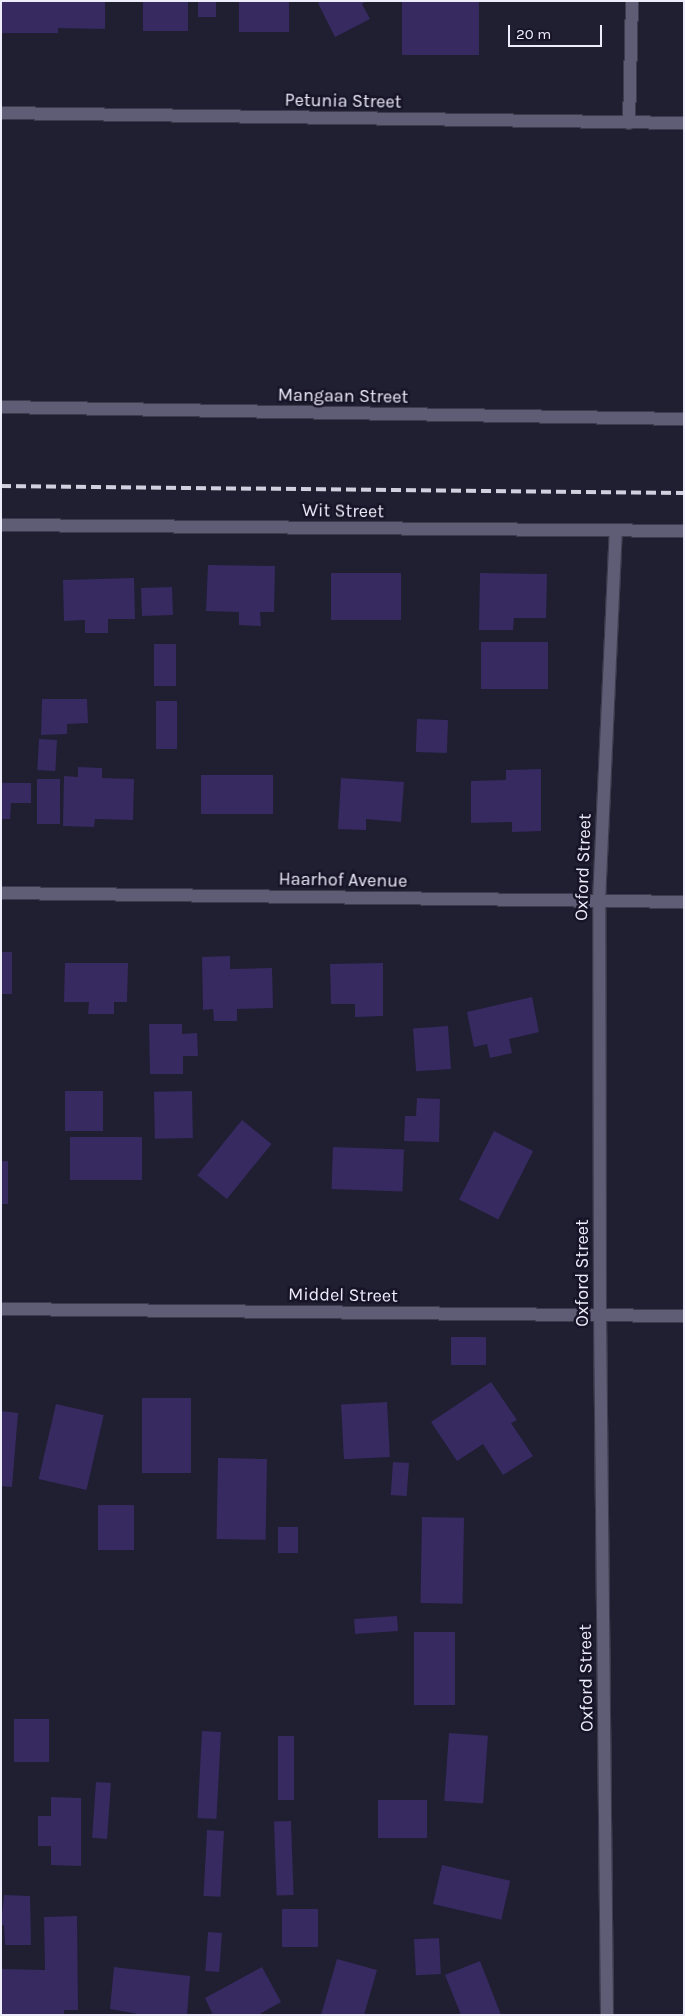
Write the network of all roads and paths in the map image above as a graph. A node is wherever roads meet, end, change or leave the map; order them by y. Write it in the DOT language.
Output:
graph roads {
  1 [pos="632,1"];
  2 [pos="1,113"];
  3 [pos="629,123"];
  4 [pos="684,123"];
  5 [pos="1,407"];
  6 [pos="684,420"];
  7 [pos="1,525"];
  8 [pos="616,531"];
  9 [pos="684,531"];
  10 [pos="1,893"];
  11 [pos="598,901"];
  12 [pos="684,902"];
  13 [pos="1,1309"];
  14 [pos="600,1315"];
  15 [pos="684,1316"];
  16 [pos="607,2015"];
  1 -- 3 [label="street"];
  2 -- 3 [label="street, Petunia Street"];
  3 -- 4 [label="street, Petunia Street"];
  5 -- 6 [label="street, Mangaan Street"];
  7 -- 8 [label="street, Wit Street"];
  8 -- 9 [label="street, Wit Street"];
  8 -- 11 [label="street, Oxford Street"];
  10 -- 11 [label="street, Haarhof Avenue"];
  11 -- 12 [label="street, Haarhof Avenue"];
  11 -- 14 [label="street, Oxford Street"];
  13 -- 14 [label="street, Middel Street"];
  14 -- 15 [label="street, Middel Street"];
  14 -- 16 [label="street, Oxford Street"];
}
